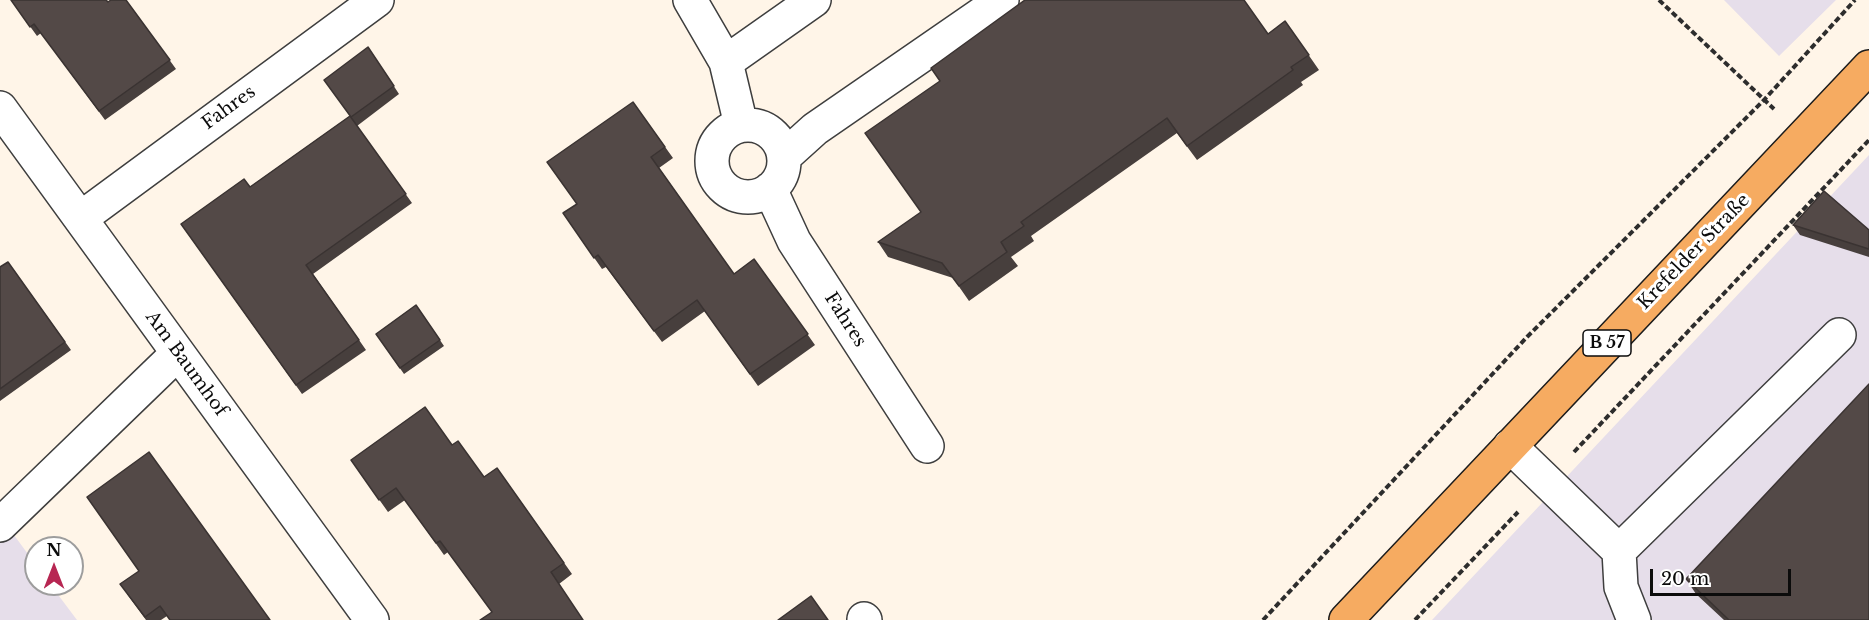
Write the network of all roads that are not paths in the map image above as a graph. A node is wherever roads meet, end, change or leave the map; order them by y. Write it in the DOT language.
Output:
graph roads {
  1 [pos="377,0"];
  2 [pos="690,0"];
  3 [pos="814,0"];
  4 [pos="1002,0"];
  5 [pos="726,62"];
  6 [pos="1869,68"];
  7 [pos="0,108"];
  8 [pos="741,125"];
  9 [pos="784,157"];
  10 [pos="771,189"];
  11 [pos="81,218"];
  12 [pos="1839,335"];
  13 [pos="178,353"];
  14 [pos="927,446"];
  15 [pos="1510,446"];
  16 [pos="0,525"];
  17 [pos="1619,551"];
  18 [pos="372,620"];
  19 [pos="1346,620"];
  20 [pos="1634,620"];
  1 -- 11 [label="street, Fahres"];
  2 -- 5 [label="street"];
  3 -- 5 [label="street"];
  4 -- 9 [label="street"];
  5 -- 8 [label="street"];
  6 -- 15 [label="main road, Krefelder Straße / B 57"];
  7 -- 11 [label="street, Am Baumhof"];
  8 -- 9 [label="street"];
  8 -- 10 [label="street"];
  9 -- 10 [label="street"];
  10 -- 14 [label="street, Fahres"];
  11 -- 13 [label="street, Am Baumhof"];
  12 -- 17 [label="street"];
  13 -- 16 [label="street"];
  13 -- 18 [label="street, Am Baumhof"];
  15 -- 17 [label="street"];
  15 -- 19 [label="main road, Krefelder Straße / B 57"];
  17 -- 20 [label="street"];
}
